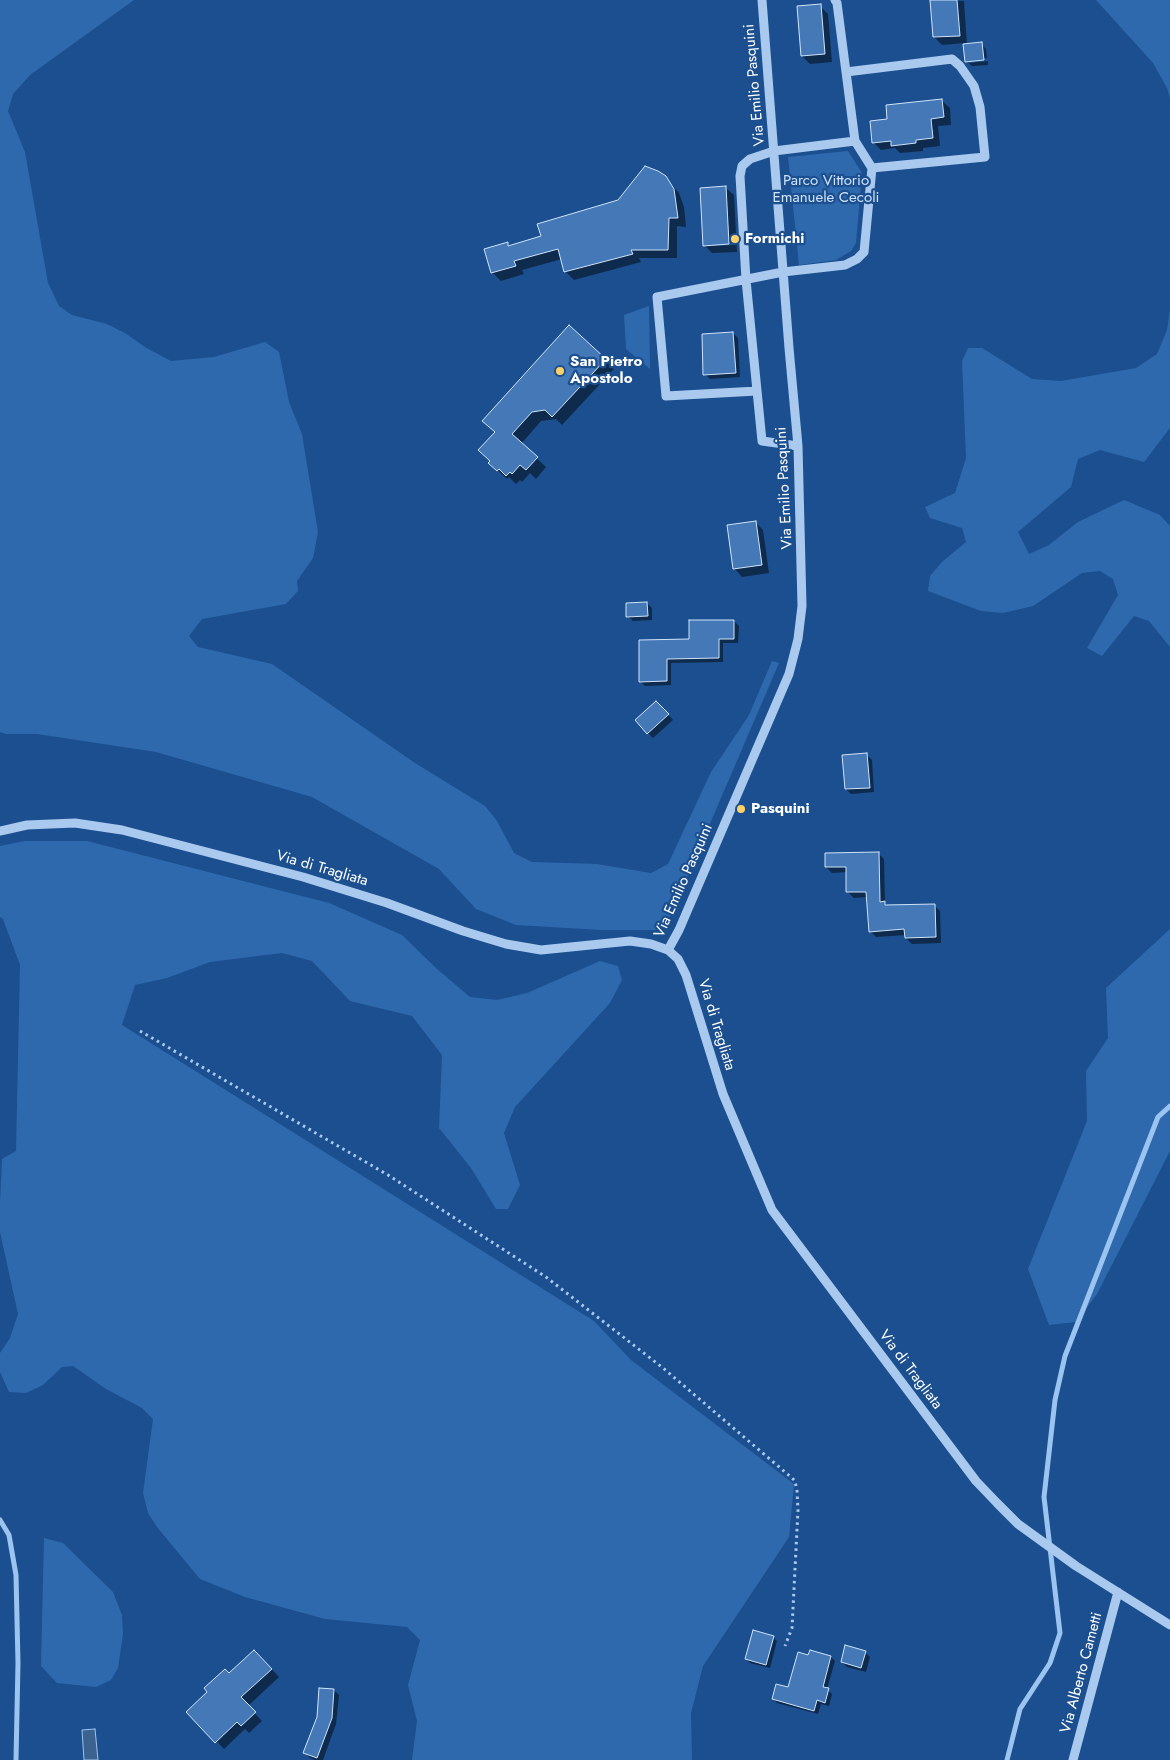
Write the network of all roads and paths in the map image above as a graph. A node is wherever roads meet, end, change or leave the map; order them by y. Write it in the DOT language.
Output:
graph roads {
  1 [pos="762,0"];
  2 [pos="835,0"];
  3 [pos="846,72"];
  4 [pos="855,141"];
  5 [pos="774,152"];
  6 [pos="872,168"];
  7 [pos="783,272"];
  8 [pos="746,280"];
  9 [pos="757,391"];
  10 [pos="798,446"];
  11 [pos="0,831"];
  12 [pos="668,950"];
  13 [pos="140,1031"];
  14 [pos="1118,1592"];
  15 [pos="1170,1625"];
  16 [pos="785,1646"];
  17 [pos="1073,1760"];
  1 -- 5 [label="street, Via Emilio Pasquini"];
  2 -- 3 [label="street"];
  3 -- 4 [label="street"];
  3 -- 6 [label="street"];
  4 -- 5 [label="street"];
  4 -- 6 [label="street"];
  5 -- 7 [label="street, Via Emilio Pasquini"];
  5 -- 8 [label="street"];
  6 -- 7 [label="street"];
  7 -- 8 [label="street"];
  7 -- 10 [label="street, Via Emilio Pasquini"];
  8 -- 9 [label="street"];
  8 -- 9 [label="street"];
  9 -- 10 [label="street"];
  10 -- 12 [label="street, Via Emilio Pasquini"];
  11 -- 12 [label="street, Via di Tragliata"];
  12 -- 14 [label="street, Via di Tragliata"];
  13 -- 16 [label="path"];
  14 -- 15 [label="street, Via di Tragliata"];
  14 -- 17 [label="street, Via Alberto Cametti"];
}
